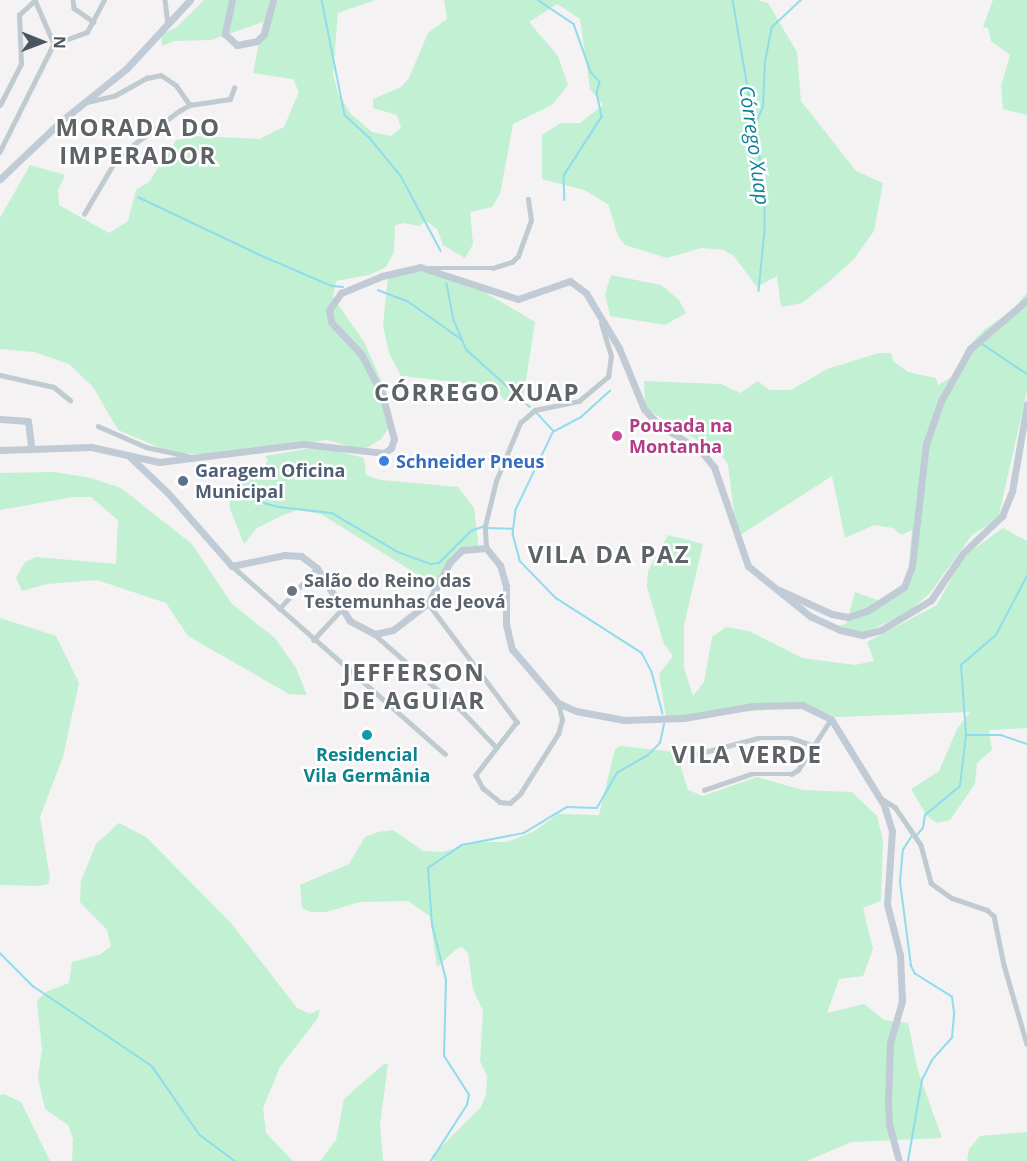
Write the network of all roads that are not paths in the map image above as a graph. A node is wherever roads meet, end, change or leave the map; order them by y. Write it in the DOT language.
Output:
graph roads {
  1 [pos="35,0"];
  2 [pos="73,0"];
  3 [pos="104,0"];
  4 [pos="165,0"];
  5 [pos="190,0"];
  6 [pos="232,0"];
  7 [pos="273,0"];
  8 [pos="94,22"];
  9 [pos="168,25"];
  10 [pos="54,44"];
  11 [pos="234,88"];
  12 [pos="87,102"];
  13 [pos="0,105"];
  14 [pos="190,105"];
  15 [pos="0,152"];
  16 [pos="0,179"];
  17 [pos="528,199"];
  18 [pos="84,214"];
  19 [pos="420,267"];
  20 [pos="1027,300"];
  21 [pos="595,307"];
  22 [pos="0,375"];
  23 [pos="70,400"];
  24 [pos="1027,404"];
  25 [pos="0,419"];
  26 [pos="98,426"];
  27 [pos="31,447"];
  28 [pos="0,450"];
  29 [pos="130,456"];
  30 [pos="209,458"];
  31 [pos="486,548"];
  32 [pos="232,566"];
  33 [pos="317,568"];
  34 [pos="771,586"];
  35 [pos="428,603"];
  36 [pos="279,609"];
  37 [pos="342,609"];
  38 [pos="374,634"];
  39 [pos="313,640"];
  40 [pos="558,703"];
  41 [pos="831,718"];
  42 [pos="814,746"];
  43 [pos="496,747"];
  44 [pos="445,754"];
  45 [pos="693,755"];
  46 [pos="704,790"];
  47 [pos="879,797"];
  48 [pos="1027,1044"];
  49 [pos="899,1161"];
  1 -- 10 [label="street"];
  1 -- 13 [label="street"];
  2 -- 8 [label="street"];
  3 -- 8 [label="street"];
  4 -- 9 [label="street"];
  5 -- 9 [label="street"];
  6 -- 7 [label="street"];
  8 -- 10 [label="street"];
  9 -- 12 [label="street"];
  10 -- 15 [label="street"];
  11 -- 14 [label="street"];
  12 -- 14 [label="street"];
  12 -- 16 [label="street"];
  14 -- 18 [label="street"];
  17 -- 19 [label="street"];
  19 -- 21 [label="street"];
  19 -- 30 [label="street"];
  20 -- 34 [label="street"];
  21 -- 31 [label="street"];
  21 -- 34 [label="street"];
  22 -- 23 [label="street"];
  24 -- 34 [label="street"];
  25 -- 27 [label="street"];
  26 -- 30 [label="street"];
  27 -- 28 [label="street"];
  27 -- 29 [label="street"];
  29 -- 30 [label="street"];
  29 -- 32 [label="street"];
  31 -- 35 [label="street"];
  31 -- 40 [label="street"];
  32 -- 33 [label="street"];
  32 -- 36 [label="street"];
  33 -- 36 [label="street"];
  33 -- 37 [label="street"];
  35 -- 38 [label="street"];
  35 -- 43 [label="street"];
  36 -- 39 [label="street"];
  37 -- 38 [label="street"];
  37 -- 39 [label="street"];
  38 -- 43 [label="street"];
  39 -- 44 [label="street"];
  40 -- 41 [label="street"];
  40 -- 43 [label="street"];
  41 -- 42 [label="street"];
  41 -- 47 [label="street"];
  42 -- 45 [label="street"];
  42 -- 46 [label="street"];
  47 -- 48 [label="street"];
  47 -- 49 [label="street"];
}
